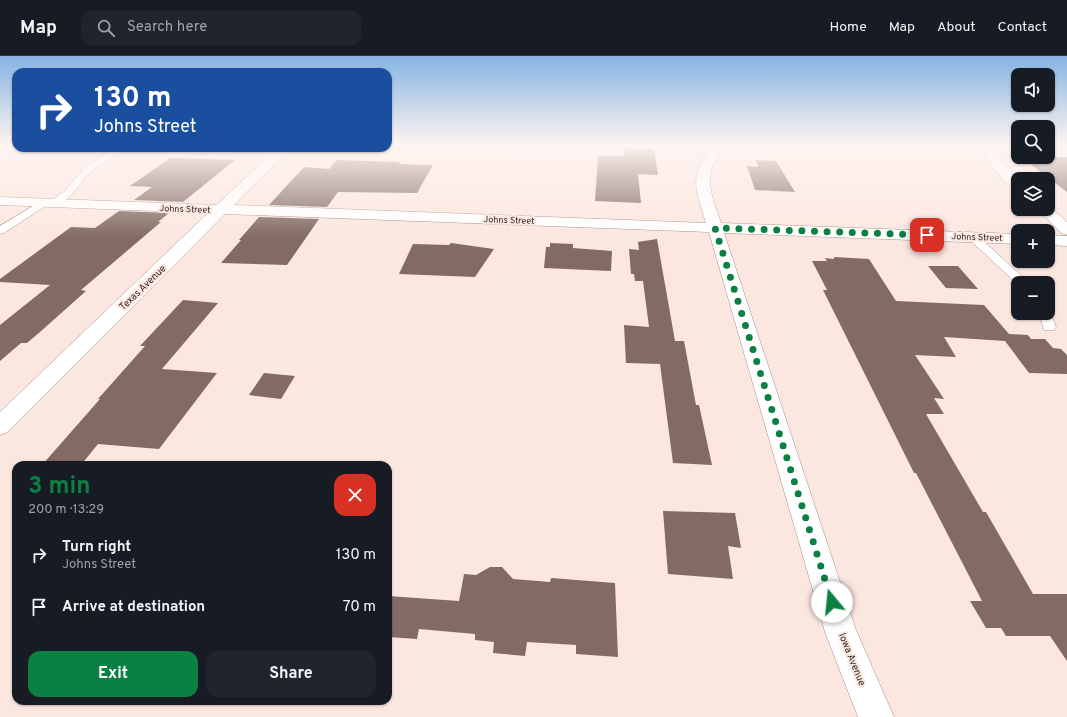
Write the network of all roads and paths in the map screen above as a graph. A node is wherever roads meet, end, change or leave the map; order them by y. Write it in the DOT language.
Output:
graph roads {
  1 [pos="82,176"];
  2 [pos="256,176"];
  3 [pos="703,176"];
  4 [pos="0,201"];
  5 [pos="49,203"];
  6 [pos="221,210"];
  7 [pos="1052,216"];
  8 [pos="715,228"];
  9 [pos="1067,230"];
  10 [pos="0,231"];
  11 [pos="973,237"];
  12 [pos="1011,238"];
  13 [pos="1055,240"];
  14 [pos="1067,240"];
  15 [pos="1015,276"];
  16 [pos="1047,320"];
  17 [pos="1049,327"];
  18 [pos="0,426"];
  19 [pos="876,717"];
  1 -- 5 [label="lane"];
  2 -- 6 [label="street, Texas Avenue"];
  3 -- 8 [label="street, Iowa Avenue"];
  4 -- 5 [label="street, Johns Street"];
  5 -- 6 [label="street, Johns Street"];
  5 -- 10 [label="lane"];
  6 -- 8 [label="street, Johns Street"];
  6 -- 18 [label="street, Texas Avenue"];
  7 -- 9 [label="street"];
  8 -- 11 [label="street, Johns Street"];
  8 -- 19 [label="street, Iowa Avenue"];
  11 -- 12 [label="street, Johns Street"];
  11 -- 15 [label="lane"];
  13 -- 14 [label="street"];
  16 -- 17 [label="lane"];
}
